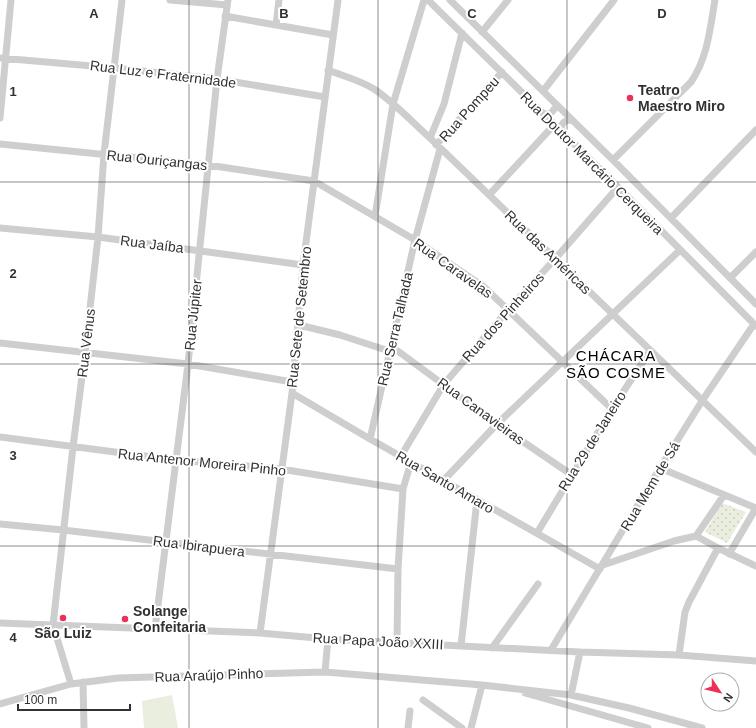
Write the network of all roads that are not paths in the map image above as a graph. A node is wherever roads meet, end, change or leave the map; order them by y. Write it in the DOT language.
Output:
graph roads {
  1 [pos="11,0"];
  2 [pos="122,0"];
  3 [pos="170,0"];
  4 [pos="279,0"];
  5 [pos="338,0"];
  6 [pos="424,0"];
  7 [pos="428,0"];
  8 [pos="450,0"];
  9 [pos="508,0"];
  10 [pos="614,0"];
  11 [pos="715,0"];
  12 [pos="227,2"];
  13 [pos="225,16"];
  14 [pos="276,25"];
  15 [pos="482,32"];
  16 [pos="462,33"];
  17 [pos="333,35"];
  18 [pos="4,41"];
  19 [pos="3,59"];
  20 [pos="115,68"];
  21 [pos="328,70"];
  22 [pos="502,72"];
  23 [pos="217,80"];
  24 [pos="543,91"];
  25 [pos="326,97"];
  26 [pos="392,104"];
  27 [pos="557,105"];
  28 [pos="544,115"];
  29 [pos="0,118"];
  30 [pos="572,120"];
  31 [pos="554,125"];
  32 [pos="756,130"];
  33 [pos="561,132"];
  34 [pos="430,138"];
  35 [pos="0,144"];
  36 [pos="438,147"];
  37 [pos="104,154"];
  38 [pos="613,160"];
  39 [pos="208,165"];
  40 [pos="314,181"];
  41 [pos="618,187"];
  42 [pos="489,195"];
  43 [pos="375,216"];
  44 [pos="671,218"];
  45 [pos="0,228"];
  46 [pos="98,237"];
  47 [pos="415,240"];
  48 [pos="200,250"];
  49 [pos="680,250"];
  50 [pos="756,252"];
  51 [pos="555,259"];
  52 [pos="303,265"];
  53 [pos="730,278"];
  54 [pos="756,304"];
  55 [pos="508,310"];
  56 [pos="613,314"];
  57 [pos="299,325"];
  58 [pos="755,325"];
  59 [pos="0,343"];
  60 [pos="390,349"];
  61 [pos="650,351"];
  62 [pos="85,353"];
  63 [pos="562,362"];
  64 [pos="188,364"];
  65 [pos="292,382"];
  66 [pos="444,384"];
  67 [pos="292,393"];
  68 [pos="702,401"];
  69 [pos="612,409"];
  70 [pos="497,424"];
  71 [pos="0,437"];
  72 [pos="370,439"];
  73 [pos="73,447"];
  74 [pos="756,452"];
  75 [pos="401,456"];
  76 [pos="176,460"];
  77 [pos="411,462"];
  78 [pos="660,468"];
  79 [pos="281,469"];
  80 [pos="572,475"];
  81 [pos="444,480"];
  82 [pos="403,489"];
  83 [pos="724,495"];
  84 [pos="477,500"];
  85 [pos="756,508"];
  86 [pos="0,524"];
  87 [pos="63,530"];
  88 [pos="537,533"];
  89 [pos="696,536"];
  90 [pos="165,542"];
  91 [pos="718,548"];
  92 [pos="729,554"];
  93 [pos="271,555"];
  94 [pos="756,566"];
  95 [pos="601,567"];
  96 [pos="398,569"];
  97 [pos="538,584"];
  98 [pos="0,623"];
  99 [pos="53,625"];
  100 [pos="155,629"];
  101 [pos="260,633"];
  102 [pos="328,639"];
  103 [pos="397,642"];
  104 [pos="462,646"];
  105 [pos="492,648"];
  106 [pos="551,650"];
  107 [pos="580,652"];
  108 [pos="680,655"];
  109 [pos="756,661"];
  110 [pos="325,672"];
  111 [pos="83,682"];
  112 [pos="71,684"];
  113 [pos="482,685"];
  114 [pos="508,688"];
  115 [pos="571,695"];
  116 [pos="423,700"];
  117 [pos="0,704"];
  118 [pos="410,711"];
  119 [pos="473,727"];
  120 [pos="84,728"];
  121 [pos="408,728"];
  122 [pos="462,728"];
  123 [pos="648,728"];
  124 [pos="702,728"];
  1 -- 18 [label="street"];
  2 -- 20 [label="street, Rua Vênus"];
  3 -- 12 [label="street"];
  4 -- 14 [label="street"];
  5 -- 17 [label="street, Rua Sete de Setembro"];
  6 -- 26 [label="street"];
  7 -- 16 [label="street, Rua Doutor Marcário Cerqueira"];
  8 -- 15 [label="street, Rua Doutor Marcário Cerqueira"];
  9 -- 15 [label="street"];
  10 -- 24 [label="street"];
  11 -- 38 [label="street"];
  12 -- 13 [label="street, Rua Júpiter"];
  13 -- 14 [label="street"];
  13 -- 23 [label="street, Rua Júpiter"];
  14 -- 17 [label="street"];
  15 -- 24 [label="street, Rua Doutor Marcário Cerqueira"];
  16 -- 22 [label="street, Rua Doutor Marcário Cerqueira"];
  16 -- 34 [label="street"];
  17 -- 21 [label="street, Rua Sete de Setembro"];
  18 -- 19 [label="street"];
  19 -- 20 [label="street, Rua Luz e Fraternidade"];
  19 -- 29 [label="street"];
  20 -- 23 [label="street, Rua Luz e Fraternidade"];
  20 -- 37 [label="street, Rua Vênus"];
  21 -- 25 [label="street, Rua Sete de Setembro"];
  21 -- 26 [label="street, Rua das Américas"];
  22 -- 28 [label="street, Rua Doutor Marcário Cerqueira"];
  22 -- 36 [label="street, Rua Pompeu"];
  23 -- 25 [label="street, Rua Luz e Fraternidade"];
  23 -- 39 [label="street, Rua Júpiter"];
  24 -- 27 [label="street, Rua Doutor Marcário Cerqueira"];
  25 -- 40 [label="street, Rua Sete de Setembro"];
  26 -- 34 [label="street, Rua das Américas"];
  26 -- 43 [label="street"];
  27 -- 28 [label="street"];
  27 -- 30 [label="street, Rua Doutor Marcário Cerqueira"];
  28 -- 31 [label="street, Rua Doutor Marcário Cerqueira"];
  30 -- 33 [label="street"];
  30 -- 38 [label="street, Rua Doutor Marcário Cerqueira"];
  31 -- 33 [label="street, Rua Doutor Marcário Cerqueira"];
  31 -- 42 [label="street"];
  32 -- 44 [label="street"];
  33 -- 41 [label="street, Rua Doutor Marcário Cerqueira"];
  34 -- 36 [label="street, Rua das Américas"];
  35 -- 37 [label="street, Rua Ouriçangas"];
  36 -- 42 [label="street, Rua das Américas"];
  36 -- 47 [label="street, Rua Serra Talhada"];
  37 -- 39 [label="street, Rua Ouriçangas"];
  37 -- 46 [label="street, Rua Vênus"];
  38 -- 44 [label="street, Rua Doutor Marcário Cerqueira"];
  39 -- 40 [label="street, Rua Ouriçangas"];
  39 -- 48 [label="street, Rua Júpiter"];
  40 -- 43 [label="street, Rua Caravelas"];
  40 -- 52 [label="street, Rua Sete de Setembro"];
  41 -- 49 [label="street, Rua Doutor Marcário Cerqueira"];
  41 -- 51 [label="street, Rua dos Pinheiros"];
  42 -- 51 [label="street, Rua das Américas"];
  43 -- 47 [label="street, Rua Caravelas"];
  44 -- 53 [label="street, Rua Doutor Marcário Cerqueira"];
  45 -- 46 [label="street, Rua Jaíba"];
  46 -- 48 [label="street, Rua Jaíba"];
  46 -- 62 [label="street, Rua Vênus"];
  47 -- 55 [label="street, Rua Caravelas"];
  47 -- 60 [label="street, Rua Serra Talhada"];
  48 -- 52 [label="street, Rua Jaíba"];
  48 -- 64 [label="street, Rua Júpiter"];
  49 -- 56 [label="street"];
  49 -- 58 [label="street, Rua Doutor Marcário Cerqueira"];
  50 -- 53 [label="street"];
  51 -- 55 [label="street, Rua dos Pinheiros"];
  51 -- 56 [label="street, Rua das Américas"];
  52 -- 57 [label="street, Rua Sete de Setembro"];
  53 -- 54 [label="street, Rua Doutor Marcário Cerqueira"];
  55 -- 63 [label="street, Rua Caravelas"];
  55 -- 66 [label="street, Rua dos Pinheiros"];
  56 -- 61 [label="street, Rua das Américas"];
  56 -- 63 [label="street"];
  57 -- 60 [label="street, Rua Canavieiras"];
  57 -- 65 [label="street, Rua Sete de Setembro"];
  58 -- 68 [label="street, Rua Mem de Sá"];
  59 -- 62 [label="street"];
  60 -- 66 [label="street, Rua Canavieiras"];
  60 -- 72 [label="street, Rua Serra Talhada"];
  61 -- 68 [label="street, Rua das Américas"];
  61 -- 69 [label="street, Rua 29 de Janeiro"];
  62 -- 64 [label="street"];
  62 -- 73 [label="street, Rua Vênus"];
  63 -- 69 [label="street, Rua Caravelas"];
  63 -- 70 [label="street"];
  64 -- 65 [label="street"];
  64 -- 76 [label="street, Rua Júpiter"];
  65 -- 67 [label="street, Rua Sete de Setembro"];
  66 -- 70 [label="street, Rua Canavieiras"];
  66 -- 75 [label="street, Rua dos Pinheiros"];
  67 -- 72 [label="street, Rua Santo Amaro"];
  67 -- 79 [label="street, Rua Sete de Setembro"];
  68 -- 74 [label="street, Rua das Américas"];
  68 -- 78 [label="street, Rua Mem de Sá"];
  69 -- 80 [label="street, Rua 29 de Janeiro"];
  70 -- 80 [label="street, Rua Canavieiras"];
  70 -- 81 [label="street"];
  71 -- 73 [label="street, Rua Antenor Moreira Pinho"];
  72 -- 75 [label="street, Rua Santo Amaro"];
  73 -- 76 [label="street, Rua Antenor Moreira Pinho"];
  73 -- 87 [label="street, Rua Vênus"];
  75 -- 77 [label="street, Rua Santo Amaro"];
  76 -- 79 [label="street, Rua Antenor Moreira Pinho"];
  76 -- 90 [label="street, Rua Júpiter"];
  77 -- 81 [label="street, Rua Santo Amaro"];
  77 -- 82 [label="street"];
  78 -- 83 [label="street"];
  78 -- 95 [label="street, Rua Mem de Sá"];
  79 -- 82 [label="street, Rua Antenor Moreira Pinho"];
  79 -- 93 [label="street, Rua Sete de Setembro"];
  80 -- 88 [label="street, Rua 29 de Janeiro"];
  81 -- 84 [label="street, Rua Santo Amaro"];
  82 -- 96 [label="street"];
  83 -- 85 [label="street"];
  83 -- 89 [label="street"];
  84 -- 88 [label="street, Rua Santo Amaro"];
  84 -- 104 [label="street"];
  85 -- 92 [label="street"];
  86 -- 87 [label="street, Rua Ibirapuera"];
  87 -- 90 [label="street, Rua Ibirapuera"];
  87 -- 99 [label="street, Rua Vênus"];
  88 -- 95 [label="street, Rua Santo Amaro"];
  89 -- 91 [label="street"];
  89 -- 95 [label="street"];
  90 -- 93 [label="street, Rua Ibirapuera"];
  90 -- 100 [label="street, Rua Júpiter"];
  91 -- 92 [label="street"];
  91 -- 108 [label="street"];
  92 -- 94 [label="street"];
  93 -- 96 [label="street, Rua Ibirapuera"];
  93 -- 101 [label="street, Rua Sete de Setembro"];
  95 -- 106 [label="street, Rua Mem de Sá"];
  96 -- 103 [label="street"];
  97 -- 105 [label="street"];
  98 -- 99 [label="street, Rua Papa João XXIII"];
  99 -- 100 [label="street, Rua Papa João XXIII"];
  99 -- 112 [label="street, Rua Vênus"];
  100 -- 101 [label="street, Rua Papa João XXIII"];
  101 -- 102 [label="street, Rua Papa João XXIII"];
  102 -- 103 [label="street, Rua Papa João XXIII"];
  102 -- 110 [label="street"];
  103 -- 104 [label="street, Rua Papa João XXIII"];
  104 -- 105 [label="street, Rua Papa João XXIII"];
  105 -- 106 [label="street, Rua Papa João XXIII"];
  106 -- 107 [label="street, Rua Papa João XXIII"];
  107 -- 108 [label="street, Rua Papa João XXIII"];
  107 -- 115 [label="street"];
  108 -- 109 [label="street, Rua Papa João XXIII"];
  110 -- 111 [label="street, Rua Araújo Pinho"];
  110 -- 113 [label="street, Rua Araújo Pinho"];
  111 -- 112 [label="street, Rua Araújo Pinho"];
  111 -- 120 [label="street"];
  112 -- 117 [label="street, Rua Araújo Pinho"];
  113 -- 114 [label="street, Rua Araújo Pinho"];
  113 -- 119 [label="street"];
  114 -- 115 [label="street"];
  114 -- 123 [label="street"];
  115 -- 124 [label="street"];
  116 -- 122 [label="street"];
  118 -- 121 [label="street"];
}
